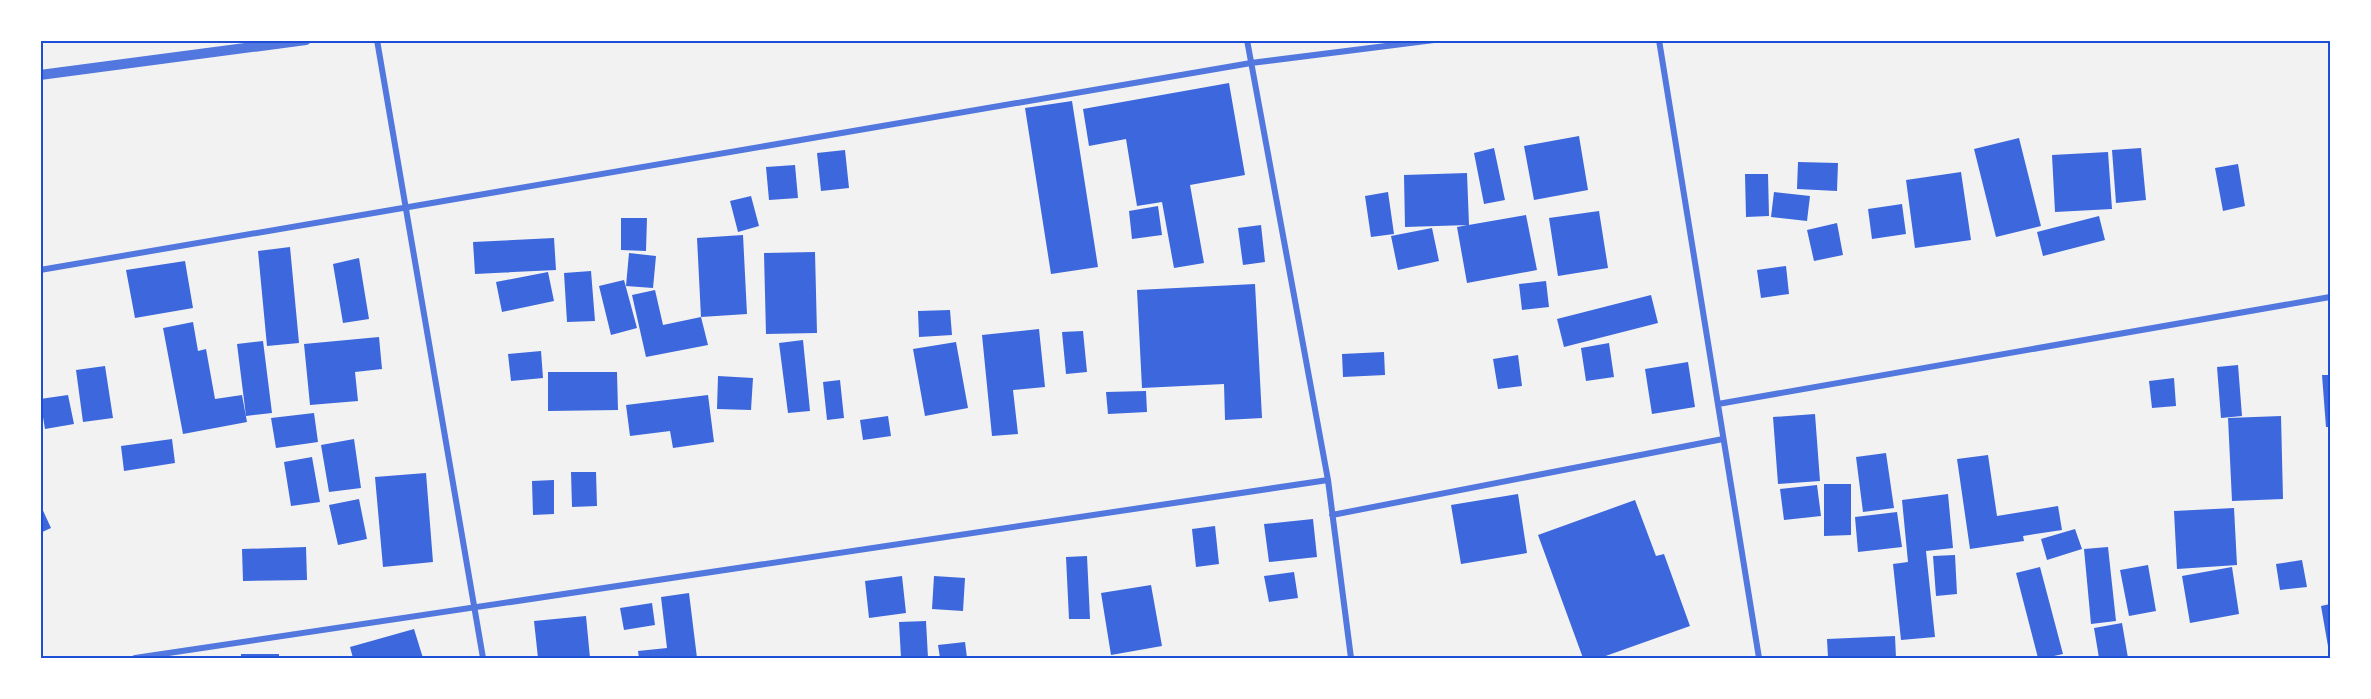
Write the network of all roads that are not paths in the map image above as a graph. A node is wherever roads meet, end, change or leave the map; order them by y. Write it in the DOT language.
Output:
graph roads {
  1 [pos="306,40"];
  2 [pos="377,40"];
  3 [pos="1247,40"];
  4 [pos="1434,40"];
  5 [pos="1659,40"];
  6 [pos="1251,63"];
  7 [pos="40,75"];
  8 [pos="406,206"];
  9 [pos="40,270"];
  10 [pos="2331,297"];
  11 [pos="1718,404"];
  12 [pos="1724,439"];
  13 [pos="1328,480"];
  14 [pos="1332,515"];
  15 [pos="474,606"];
  16 [pos="135,658"];
  17 [pos="483,658"];
  18 [pos="1351,658"];
  19 [pos="1759,658"];
  1 -- 7 [label="street"];
  2 -- 8 [label="street"];
  3 -- 6 [label="street"];
  4 -- 6 [label="street"];
  5 -- 11 [label="street"];
  6 -- 8 [label="street"];
  6 -- 13 [label="street"];
  8 -- 9 [label="street"];
  8 -- 15 [label="street"];
  10 -- 11 [label="street"];
  11 -- 12 [label="street"];
  12 -- 14 [label="street"];
  12 -- 19 [label="street"];
  13 -- 14 [label="street"];
  13 -- 15 [label="street"];
  14 -- 18 [label="street"];
  15 -- 16 [label="street"];
  15 -- 17 [label="street"];
}
